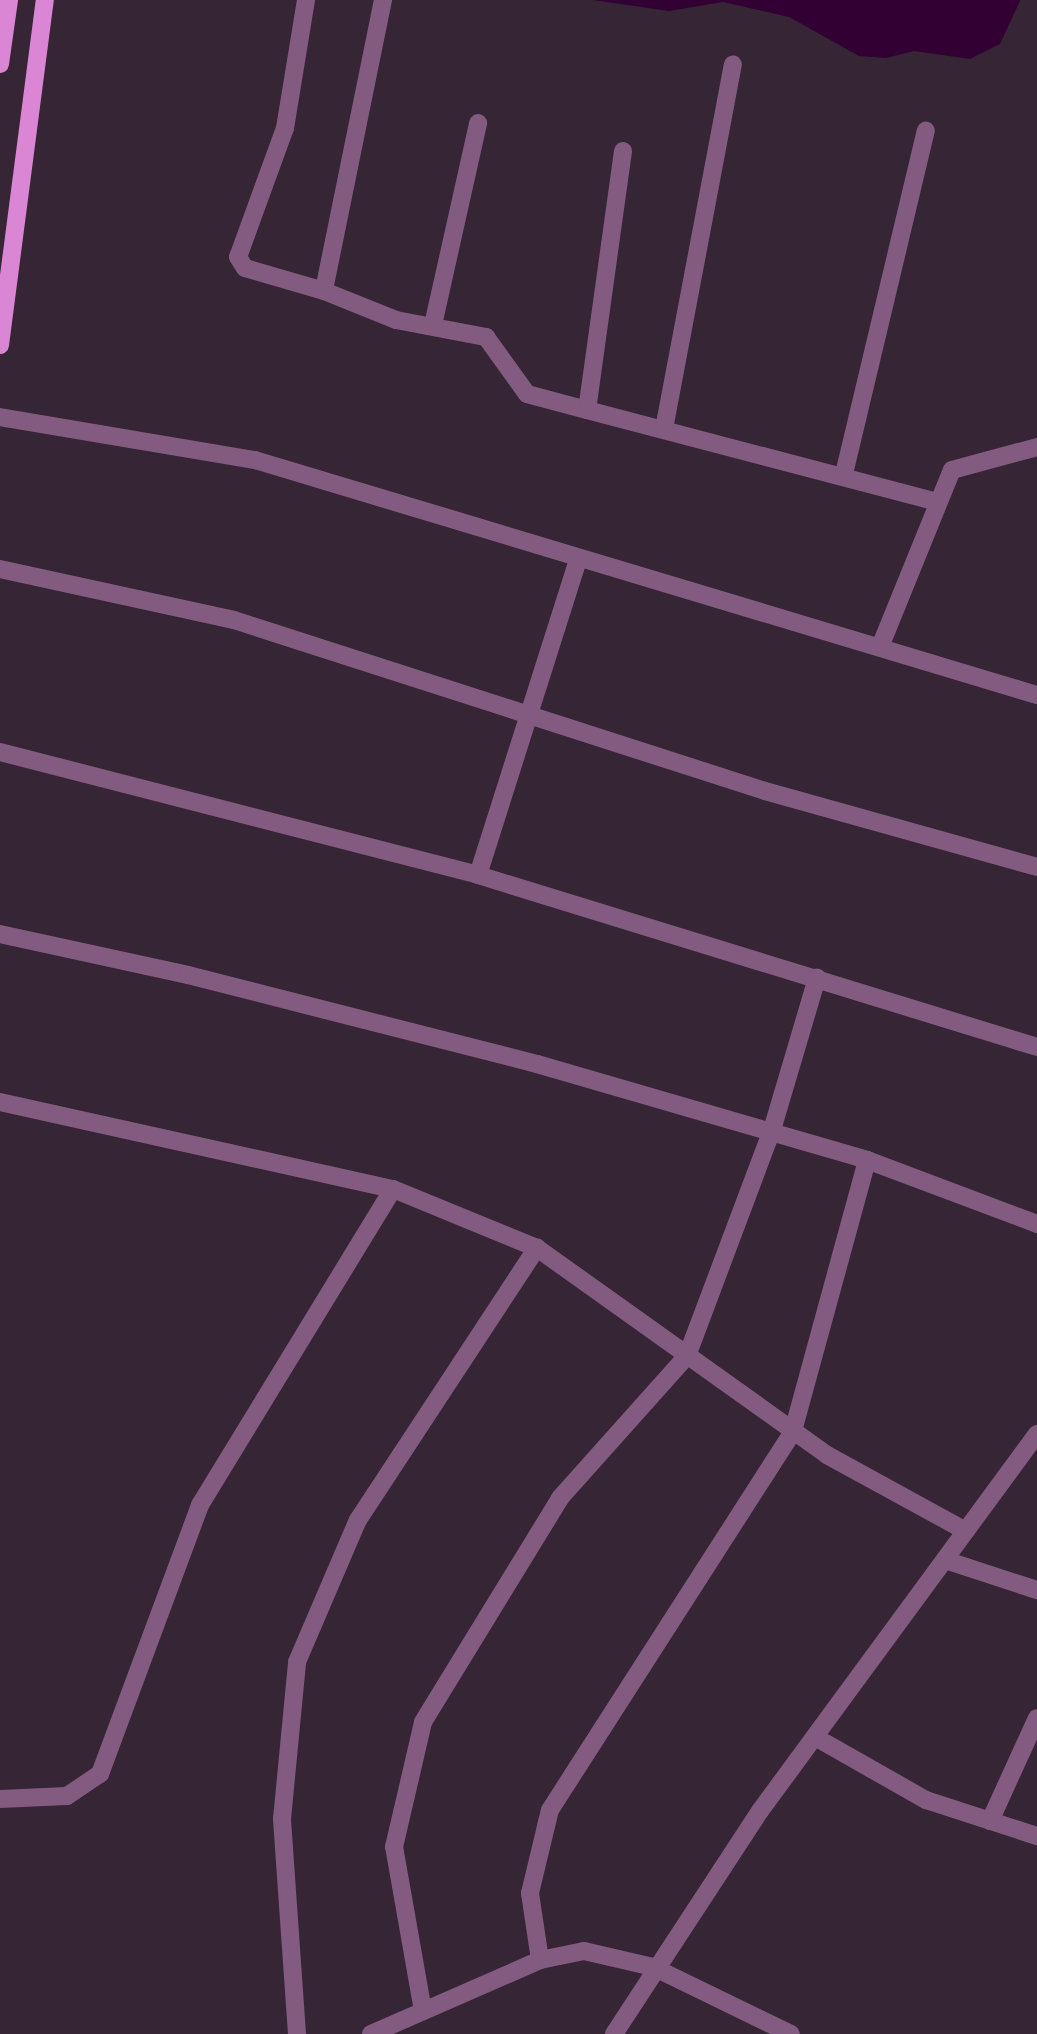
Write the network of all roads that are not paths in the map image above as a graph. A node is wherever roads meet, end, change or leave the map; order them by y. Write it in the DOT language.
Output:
graph roads {
  1 [pos="9,0"];
  2 [pos="45,0"];
  3 [pos="306,0"];
  4 [pos="383,0"];
  5 [pos="0,64"];
  6 [pos="733,64"];
  7 [pos="478,123"];
  8 [pos="926,131"];
  9 [pos="623,151"];
  10 [pos="324,291"];
  11 [pos="433,325"];
  12 [pos="0,345"];
  13 [pos="587,410"];
  14 [pos="0,417"];
  15 [pos="664,429"];
  16 [pos="1037,447"];
  17 [pos="844,474"];
  18 [pos="935,501"];
  19 [pos="578,559"];
  20 [pos="0,569"];
  21 [pos="880,647"];
  22 [pos="1037,695"];
  23 [pos="533,713"];
  24 [pos="0,752"];
  25 [pos="1037,867"];
  26 [pos="478,875"];
  27 [pos="0,934"];
  28 [pos="817,978"];
  29 [pos="1037,1047"];
  30 [pos="0,1102"];
  31 [pos="772,1130"];
  32 [pos="867,1160"];
  33 [pos="393,1189"];
  34 [pos="1037,1224"];
  35 [pos="537,1248"];
  36 [pos="687,1356"];
  37 [pos="793,1431"];
  38 [pos="1037,1434"];
  39 [pos="966,1531"];
  40 [pos="945,1560"];
  41 [pos="1037,1590"];
  42 [pos="1037,1718"];
  43 [pos="815,1737"];
  44 [pos="0,1799"];
  45 [pos="990,1821"];
  46 [pos="1037,1836"];
  47 [pos="540,1960"];
  48 [pos="653,1966"];
  49 [pos="423,2011"];
  50 [pos="297,2034"];
  51 [pos="371,2034"];
  52 [pos="614,2034"];
  53 [pos="790,2034"];
  1 -- 5 [label="main road"];
  2 -- 12 [label="main road"];
  3 -- 10 [label="street"];
  4 -- 10 [label="street"];
  6 -- 15 [label="street"];
  7 -- 11 [label="street"];
  8 -- 17 [label="street"];
  9 -- 13 [label="street"];
  10 -- 11 [label="street"];
  11 -- 13 [label="street"];
  13 -- 15 [label="street"];
  14 -- 19 [label="street"];
  15 -- 17 [label="street"];
  16 -- 18 [label="street"];
  17 -- 18 [label="street"];
  18 -- 21 [label="street"];
  19 -- 21 [label="street"];
  19 -- 23 [label="street"];
  20 -- 23 [label="street"];
  21 -- 22 [label="street"];
  23 -- 25 [label="street"];
  23 -- 26 [label="street"];
  24 -- 26 [label="street"];
  26 -- 28 [label="street"];
  27 -- 31 [label="street"];
  28 -- 29 [label="street"];
  28 -- 31 [label="street"];
  30 -- 33 [label="street"];
  31 -- 32 [label="street"];
  31 -- 36 [label="street"];
  32 -- 34 [label="street"];
  32 -- 37 [label="street"];
  33 -- 35 [label="street"];
  33 -- 44 [label="street"];
  35 -- 36 [label="street"];
  35 -- 50 [label="street"];
  36 -- 37 [label="street"];
  36 -- 49 [label="street"];
  37 -- 39 [label="street"];
  37 -- 47 [label="street"];
  38 -- 39 [label="street"];
  39 -- 40 [label="street"];
  40 -- 41 [label="street"];
  40 -- 43 [label="street"];
  42 -- 45 [label="street"];
  43 -- 45 [label="street"];
  43 -- 48 [label="street"];
  45 -- 46 [label="street"];
  47 -- 48 [label="street"];
  47 -- 49 [label="street"];
  48 -- 52 [label="street"];
  48 -- 53 [label="street"];
  49 -- 51 [label="street"];
}
